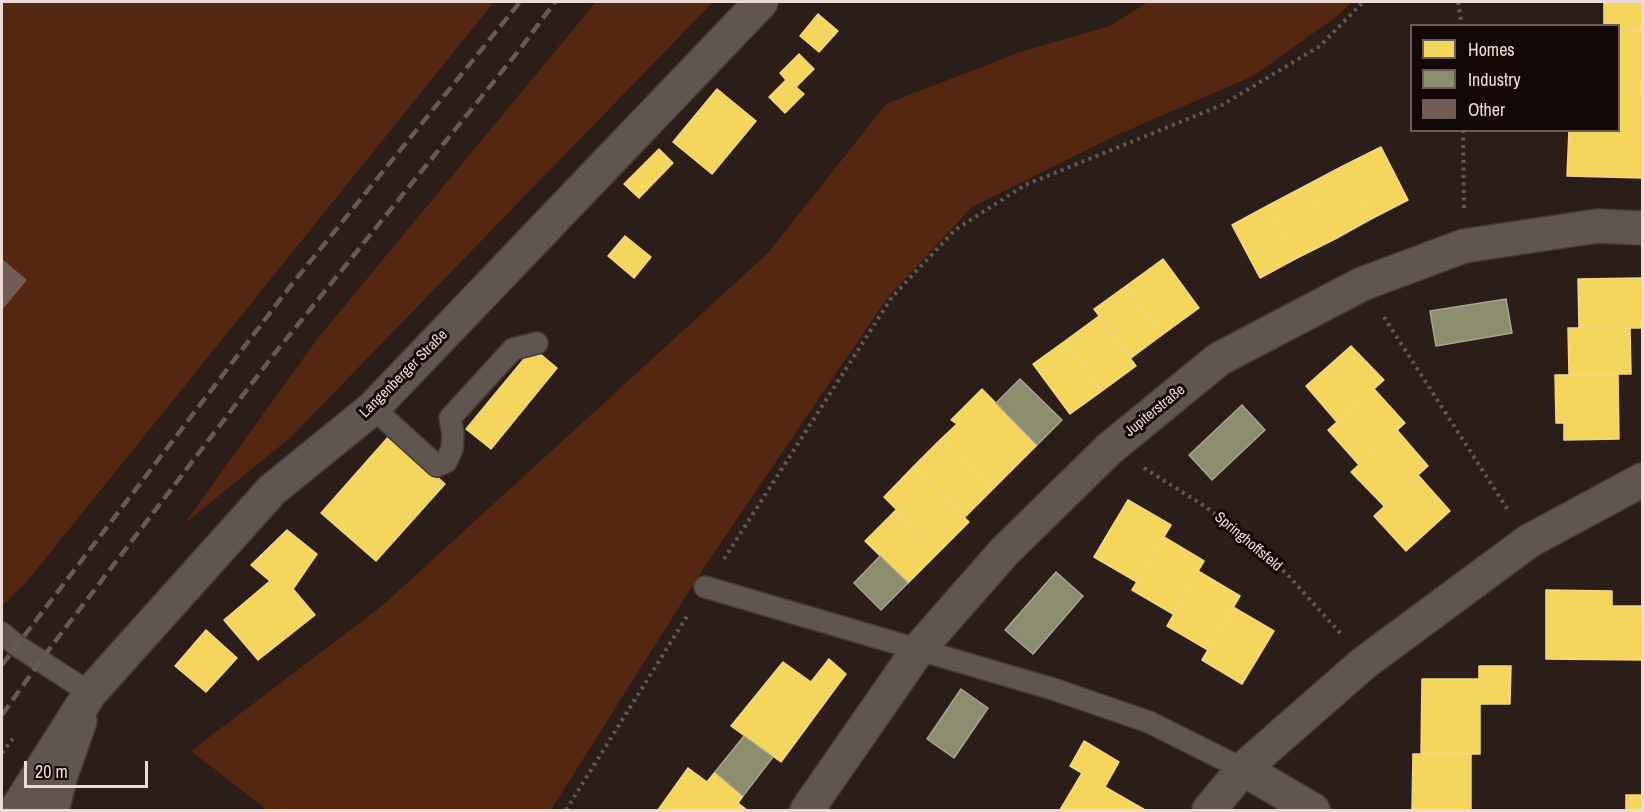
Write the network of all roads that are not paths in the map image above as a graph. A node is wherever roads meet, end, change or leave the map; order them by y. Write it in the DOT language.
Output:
graph roads {
  1 [pos="761,2"];
  2 [pos="1642,228"];
  3 [pos="537,343"];
  4 [pos="373,408"];
  5 [pos="1642,480"];
  6 [pos="705,587"];
  7 [pos="2,633"];
  8 [pos="918,650"];
  9 [pos="90,693"];
  10 [pos="1243,769"];
  11 [pos="16,810"];
  12 [pos="51,810"];
  13 [pos="807,810"];
  14 [pos="1209,810"];
  15 [pos="1313,810"];
  1 -- 4 [label="street, Langenberger Straße"];
  2 -- 8 [label="street, Jupiterstraße"];
  3 -- 4 [label="lane"];
  4 -- 9 [label="street, Langenberger Straße"];
  5 -- 10 [label="street"];
  6 -- 8 [label="lane"];
  7 -- 9 [label="lane"];
  8 -- 10 [label="lane"];
  8 -- 13 [label="street, Jupiterstraße"];
  9 -- 11 [label="street, Langenberger Straße"];
  9 -- 12 [label="street"];
  10 -- 14 [label="street"];
  10 -- 15 [label="street"];
}
